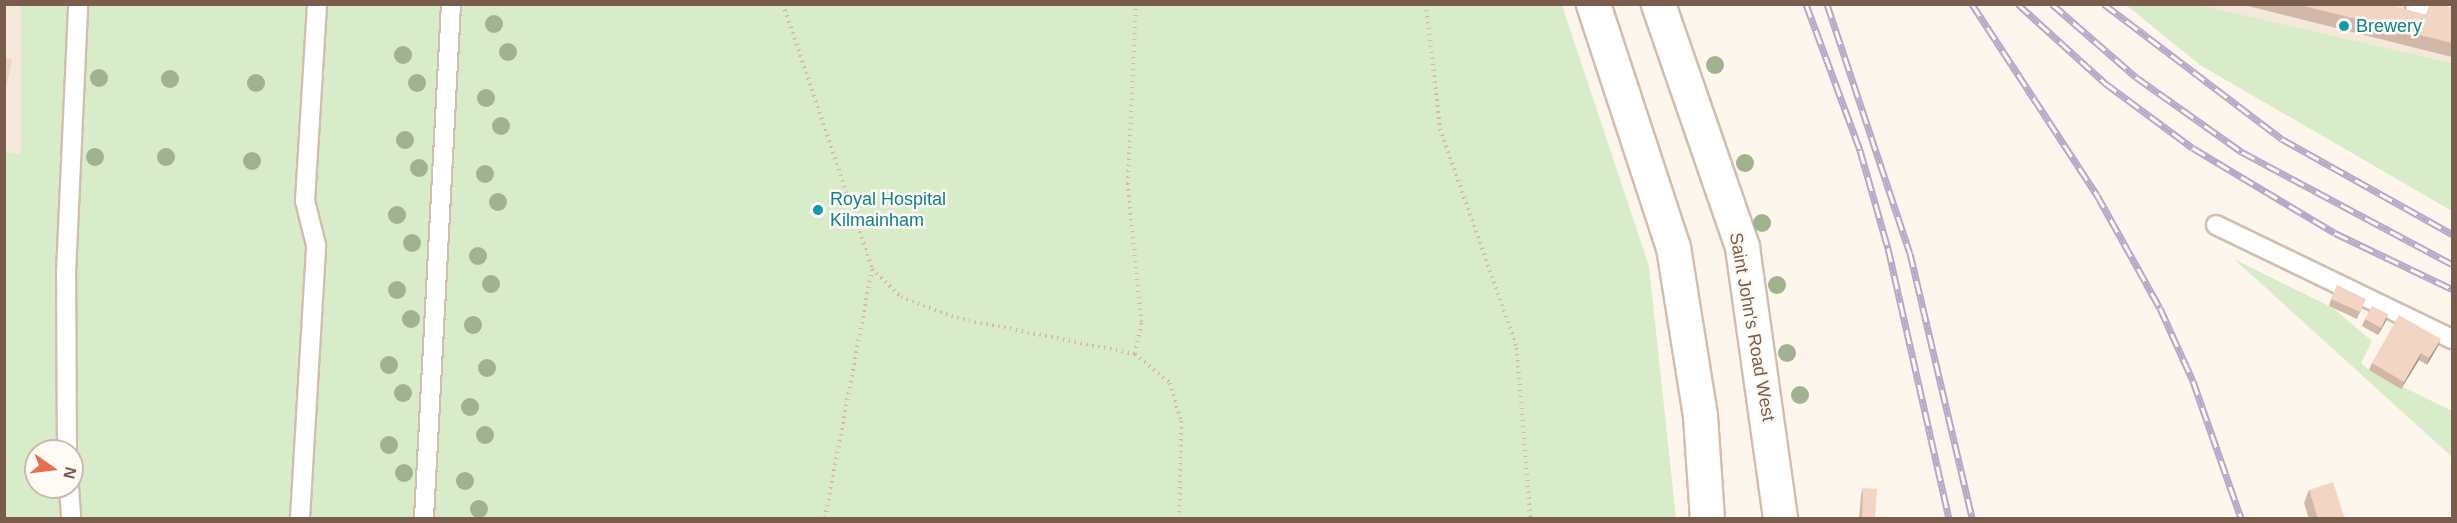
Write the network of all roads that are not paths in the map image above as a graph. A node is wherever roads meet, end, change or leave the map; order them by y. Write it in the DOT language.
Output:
graph roads {
  1 [pos="78,4"];
  2 [pos="317,4"];
  3 [pos="452,4"];
  4 [pos="1593,4"];
  5 [pos="1658,4"];
  6 [pos="2422,4"];
  7 [pos="2452,12"];
  8 [pos="2216,225"];
  9 [pos="2452,339"];
  10 [pos="67,439"];
  11 [pos="70,499"];
  12 [pos="71,519"];
  13 [pos="300,519"];
  14 [pos="424,519"];
  15 [pos="1707,519"];
  16 [pos="1780,519"];
  1 -- 10 [label="lane"];
  2 -- 13 [label="lane"];
  3 -- 14 [label="lane"];
  4 -- 15 [label="main road"];
  5 -- 16 [label="main road, Saint John's Road West"];
  6 -- 7 [label="main road"];
  8 -- 9 [label="lane"];
  11 -- 12 [label="lane"];
}
